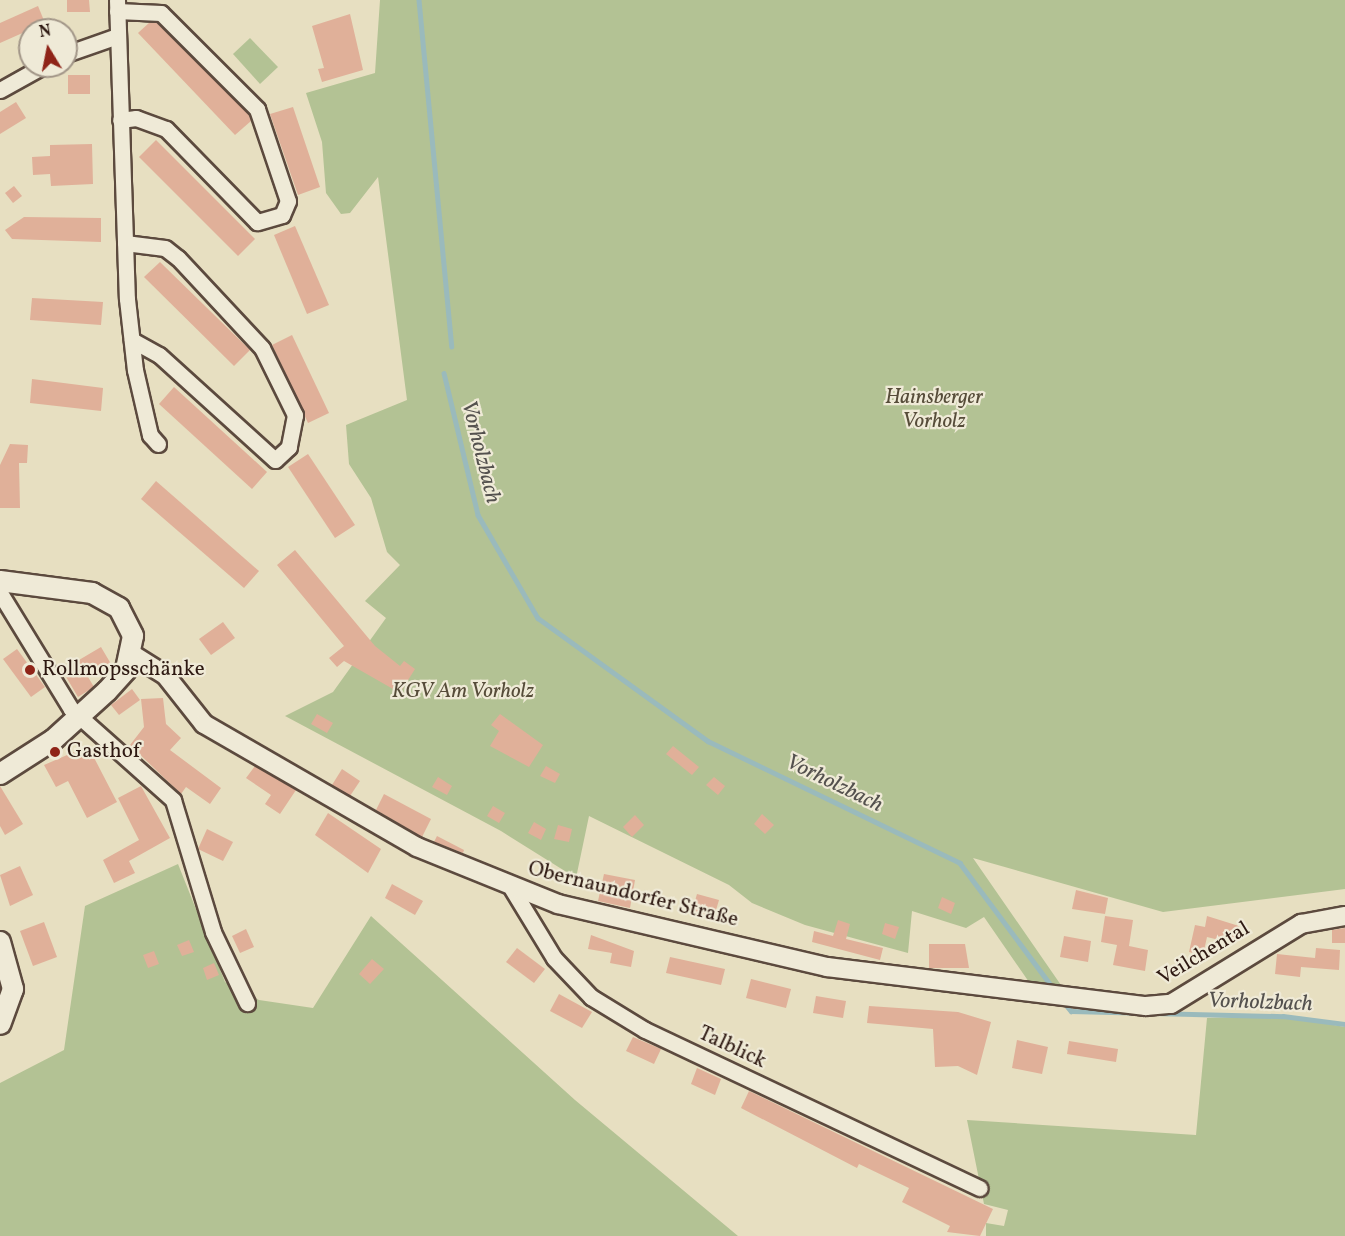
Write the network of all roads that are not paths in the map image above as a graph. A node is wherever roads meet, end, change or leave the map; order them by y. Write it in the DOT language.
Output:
graph roads {
  1 [pos="117,6"];
  2 [pos="117,36"];
  3 [pos="78,50"];
  4 [pos="22,78"];
  5 [pos="0,90"];
  6 [pos="120,120"];
  7 [pos="125,243"];
  8 [pos="132,340"];
  9 [pos="158,444"];
  10 [pos="0,581"];
  11 [pos="0,593"];
  12 [pos="133,655"];
  13 [pos="80,718"];
  14 [pos="0,774"];
  15 [pos="512,889"];
  16 [pos="1345,916"];
  17 [pos="0,942"];
  18 [pos="1081,1000"];
  19 [pos="247,1003"];
  20 [pos="0,1024"];
  21 [pos="980,1188"];
  1 -- 2 [label="street"];
  1 -- 6 [label="street"];
  2 -- 3 [label="street"];
  2 -- 6 [label="street"];
  4 -- 5 [label="street"];
  6 -- 7 [label="street"];
  7 -- 8 [label="street"];
  7 -- 8 [label="street"];
  8 -- 9 [label="street"];
  10 -- 12 [label="main road"];
  11 -- 13 [label="street"];
  12 -- 13 [label="main road"];
  12 -- 15 [label="street, Obernaundorfer Straße"];
  13 -- 14 [label="main road"];
  13 -- 19 [label="street"];
  15 -- 18 [label="street, Obernaundorfer Straße"];
  15 -- 21 [label="street, Talblick"];
  16 -- 18 [label="street, Veilchental"];
  17 -- 20 [label="main road"];
}
